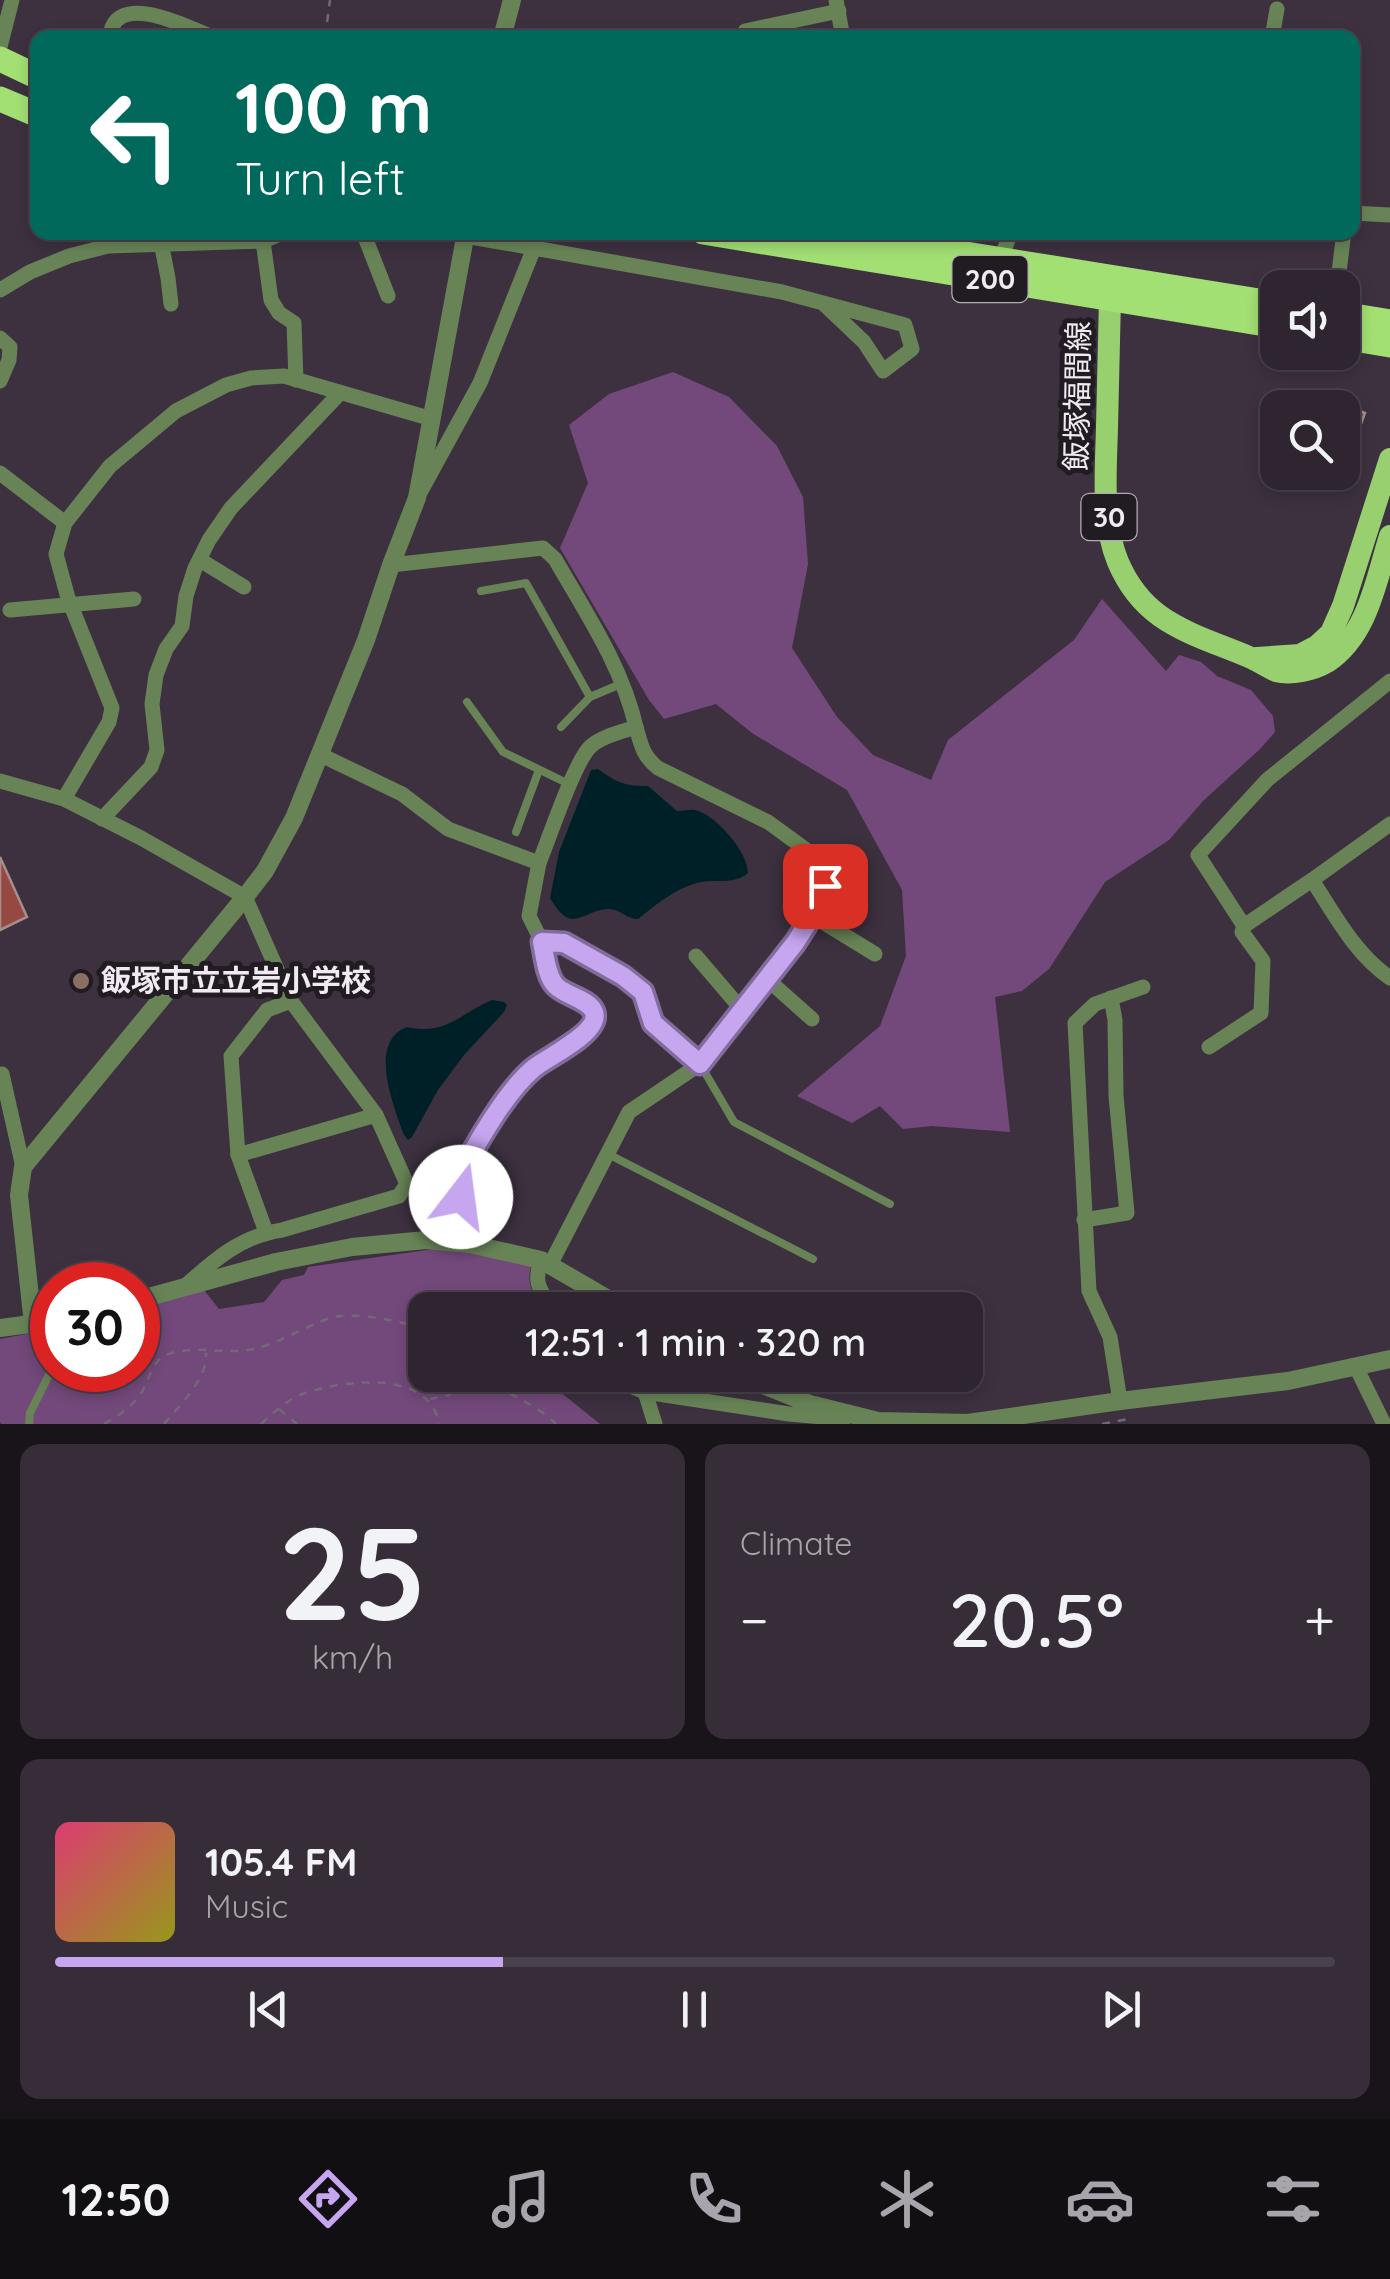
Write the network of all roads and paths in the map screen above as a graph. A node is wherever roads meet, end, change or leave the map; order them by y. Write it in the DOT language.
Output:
graph roads {
  1 [pos="12,0"];
  2 [pos="330,0"];
  3 [pos="512,0"];
  4 [pos="524,0"];
  5 [pos="838,6"];
  6 [pos="1276,9"];
  7 [pos="112,30"];
  8 [pos="193,30"];
  9 [pos="326,30"];
  10 [pos="504,30"];
  11 [pos="505,30"];
  12 [pos="750,30"];
  13 [pos="1273,30"];
  14 [pos="0,47"];
  15 [pos="0,60"];
  16 [pos="30,73"];
  17 [pos="0,79"];
  18 [pos="30,90"];
  19 [pos="0,99"];
  20 [pos="30,112"];
  21 [pos="0,117"];
  22 [pos="30,125"];
  23 [pos="1360,213"];
  24 [pos="1390,215"];
  25 [pos="147,240"];
  26 [pos="160,240"];
  27 [pos="229,240"];
  28 [pos="366,240"];
  29 [pos="465,240"];
  30 [pos="495,240"];
  31 [pos="764,240"];
  32 [pos="864,240"];
  33 [pos="1009,240"];
  34 [pos="1343,240"];
  35 [pos="263,241"];
  36 [pos="534,248"];
  37 [pos="997,270"];
  38 [pos="1339,270"];
  39 [pos="0,290"];
  40 [pos="388,296"];
  41 [pos="1110,298"];
  42 [pos="1260,302"];
  43 [pos="170,304"];
  44 [pos="824,304"];
  45 [pos="1360,317"];
  46 [pos="1390,322"];
  47 [pos="1260,323"];
  48 [pos="0,338"];
  49 [pos="1360,341"];
  50 [pos="1390,345"];
  51 [pos="296,380"];
  52 [pos="0,382"];
  53 [pos="340,393"];
  54 [pos="432,419"];
  55 [pos="1390,460"];
  56 [pos="0,473"];
  57 [pos="417,498"];
  58 [pos="64,523"];
  59 [pos="1390,536"];
  60 [pos="200,560"];
  61 [pos="391,565"];
  62 [pos="244,587"];
  63 [pos="481,591"];
  64 [pos="134,598"];
  65 [pos="70,604"];
  66 [pos="10,610"];
  67 [pos="1254,659"];
  68 [pos="1390,682"];
  69 [pos="623,683"];
  70 [pos="590,697"];
  71 [pos="466,702"];
  72 [pos="561,727"];
  73 [pos="636,728"];
  74 [pos="321,754"];
  75 [pos="539,770"];
  76 [pos="0,781"];
  77 [pos="570,785"];
  78 [pos="64,799"];
  79 [pos="102,819"];
  80 [pos="1390,824"];
  81 [pos="516,832"];
  82 [pos="538,863"];
  83 [pos="1312,880"];
  84 [pos="245,897"];
  85 [pos="813,916"];
  86 [pos="1244,926"];
  87 [pos="542,942"];
  88 [pos="876,954"];
  89 [pos="696,956"];
  90 [pos="1390,978"];
  91 [pos="767,979"];
  92 [pos="1143,987"];
  93 [pos="1111,998"];
  94 [pos="291,1001"];
  95 [pos="743,1011"];
  96 [pos="812,1019"];
  97 [pos="1209,1046"];
  98 [pos="700,1064"];
  99 [pos="2,1074"];
  100 [pos="376,1114"];
  101 [pos="608,1154"];
  102 [pos="238,1156"];
  103 [pos="23,1167"];
  104 [pos="400,1168"];
  105 [pos="890,1204"];
  106 [pos="466,1208"];
  107 [pos="1084,1220"];
  108 [pos="266,1232"];
  109 [pos="470,1244"];
  110 [pos="813,1259"];
  111 [pos="546,1263"];
  112 [pos="183,1288"];
  113 [pos="542,1292"];
  114 [pos="596,1292"];
  115 [pos="160,1294"];
  116 [pos="30,1296"];
  117 [pos="30,1324"];
  118 [pos="408,1324"];
  119 [pos="0,1328"];
  120 [pos="206,1351"];
  121 [pos="1390,1360"];
  122 [pos="1356,1366"];
  123 [pos="40,1392"];
  124 [pos="451,1392"];
  125 [pos="506,1392"];
  126 [pos="638,1392"];
  127 [pos="780,1392"];
  128 [pos="646,1396"];
  129 [pos="429,1399"];
  130 [pos="1120,1401"];
  131 [pos="279,1409"];
  132 [pos="1013,1420"];
  133 [pos="878,1421"];
  134 [pos="29,1424"];
  135 [pos="104,1424"];
  136 [pos="164,1424"];
  137 [pos="261,1424"];
  138 [pos="297,1424"];
  139 [pos="439,1424"];
  140 [pos="556,1424"];
  141 [pos="644,1424"];
  142 [pos="655,1424"];
  143 [pos="1384,1424"];
  1 -- 14 [label="street"];
  2 -- 9 [label="path"];
  3 -- 10 [label="street"];
  4 -- 11 [label="street"];
  5 -- 12 [label="street"];
  6 -- 13 [label="street"];
  7 -- 8 [label="street"];
  15 -- 16 [label="highway"];
  17 -- 18 [label="highway"];
  19 -- 20 [label="highway"];
  21 -- 22 [label="highway"];
  23 -- 24 [label="street"];
  25 -- 39 [label="street"];
  26 -- 43 [label="street"];
  27 -- 35 [label="street"];
  28 -- 40 [label="street"];
  29 -- 54 [label="street"];
  30 -- 36 [label="street"];
  31 -- 37 [label="highway, 200"];
  32 -- 37 [label="highway, 200"];
  33 -- 37 [label="street"];
  34 -- 38 [label="street"];
  35 -- 51 [label="street"];
  36 -- 44 [label="street"];
  36 -- 57 [label="street"];
  37 -- 41 [label="highway, 200"];
  37 -- 42 [label="highway, 200"];
  41 -- 47 [label="highway, 200"];
  41 -- 67 [label="main road, 飯塚福間線 / 30"];
  44 -- 44 [label="street"];
  45 -- 46 [label="highway"];
  48 -- 52 [label="street"];
  49 -- 50 [label="highway"];
  51 -- 53 [label="street"];
  51 -- 58 [label="street"];
  53 -- 54 [label="street"];
  53 -- 60 [label="street"];
  54 -- 57 [label="street"];
  55 -- 67 [label="main road, 飯塚福間線 / 30"];
  56 -- 58 [label="street"];
  57 -- 61 [label="street"];
  58 -- 65 [label="street"];
  59 -- 67 [label="main road, 飯塚福間線 / 30"];
  60 -- 62 [label="street"];
  60 -- 79 [label="street"];
  61 -- 69 [label="street"];
  61 -- 74 [label="street"];
  63 -- 70 [label="lane"];
  64 -- 65 [label="street"];
  65 -- 66 [label="street"];
  65 -- 78 [label="street"];
  68 -- 86 [label="street"];
  69 -- 70 [label="lane"];
  69 -- 73 [label="street"];
  70 -- 72 [label="lane"];
  71 -- 75 [label="lane"];
  73 -- 77 [label="street"];
  73 -- 85 [label="street"];
  74 -- 82 [label="street"];
  74 -- 84 [label="street"];
  75 -- 77 [label="lane"];
  75 -- 81 [label="lane"];
  76 -- 78 [label="street"];
  77 -- 82 [label="street"];
  78 -- 79 [label="street"];
  79 -- 84 [label="street"];
  80 -- 83 [label="street"];
  82 -- 87 [label="street"];
  83 -- 86 [label="street"];
  83 -- 90 [label="street"];
  84 -- 94 [label="street"];
  84 -- 103 [label="street"];
  85 -- 88 [label="street"];
  85 -- 91 [label="street"];
  86 -- 97 [label="street"];
  87 -- 98 [label="street"];
  87 -- 106 [label="street"];
  89 -- 95 [label="street"];
  91 -- 95 [label="street"];
  91 -- 96 [label="street"];
  92 -- 93 [label="street"];
  93 -- 107 [label="street"];
  93 -- 107 [label="street"];
  94 -- 100 [label="street"];
  94 -- 102 [label="street"];
  95 -- 98 [label="street"];
  98 -- 101 [label="street"];
  98 -- 105 [label="lane"];
  99 -- 103 [label="street"];
  100 -- 102 [label="street"];
  100 -- 104 [label="street"];
  101 -- 110 [label="lane"];
  101 -- 111 [label="street"];
  102 -- 108 [label="street"];
  103 -- 116 [label="street"];
  104 -- 106 [label="path"];
  104 -- 108 [label="street"];
  106 -- 109 [label="street"];
  107 -- 130 [label="street"];
  108 -- 112 [label="street"];
  109 -- 111 [label="street"];
  109 -- 112 [label="street"];
  111 -- 113 [label="street"];
  111 -- 114 [label="street"];
  112 -- 115 [label="street"];
  117 -- 119 [label="street"];
  118 -- 120 [label="path"];
  120 -- 135 [label="path"];
  120 -- 136 [label="path"];
  121 -- 122 [label="street"];
  122 -- 130 [label="street"];
  122 -- 143 [label="street"];
  123 -- 134 [label="lane"];
  124 -- 129 [label="path"];
  125 -- 140 [label="path"];
  126 -- 128 [label="street"];
  127 -- 133 [label="street"];
  128 -- 133 [label="street"];
  128 -- 141 [label="street"];
  128 -- 142 [label="street"];
  129 -- 131 [label="path"];
  129 -- 139 [label="path"];
  130 -- 132 [label="street"];
  131 -- 137 [label="path"];
  131 -- 138 [label="path"];
  132 -- 133 [label="street"];
}
